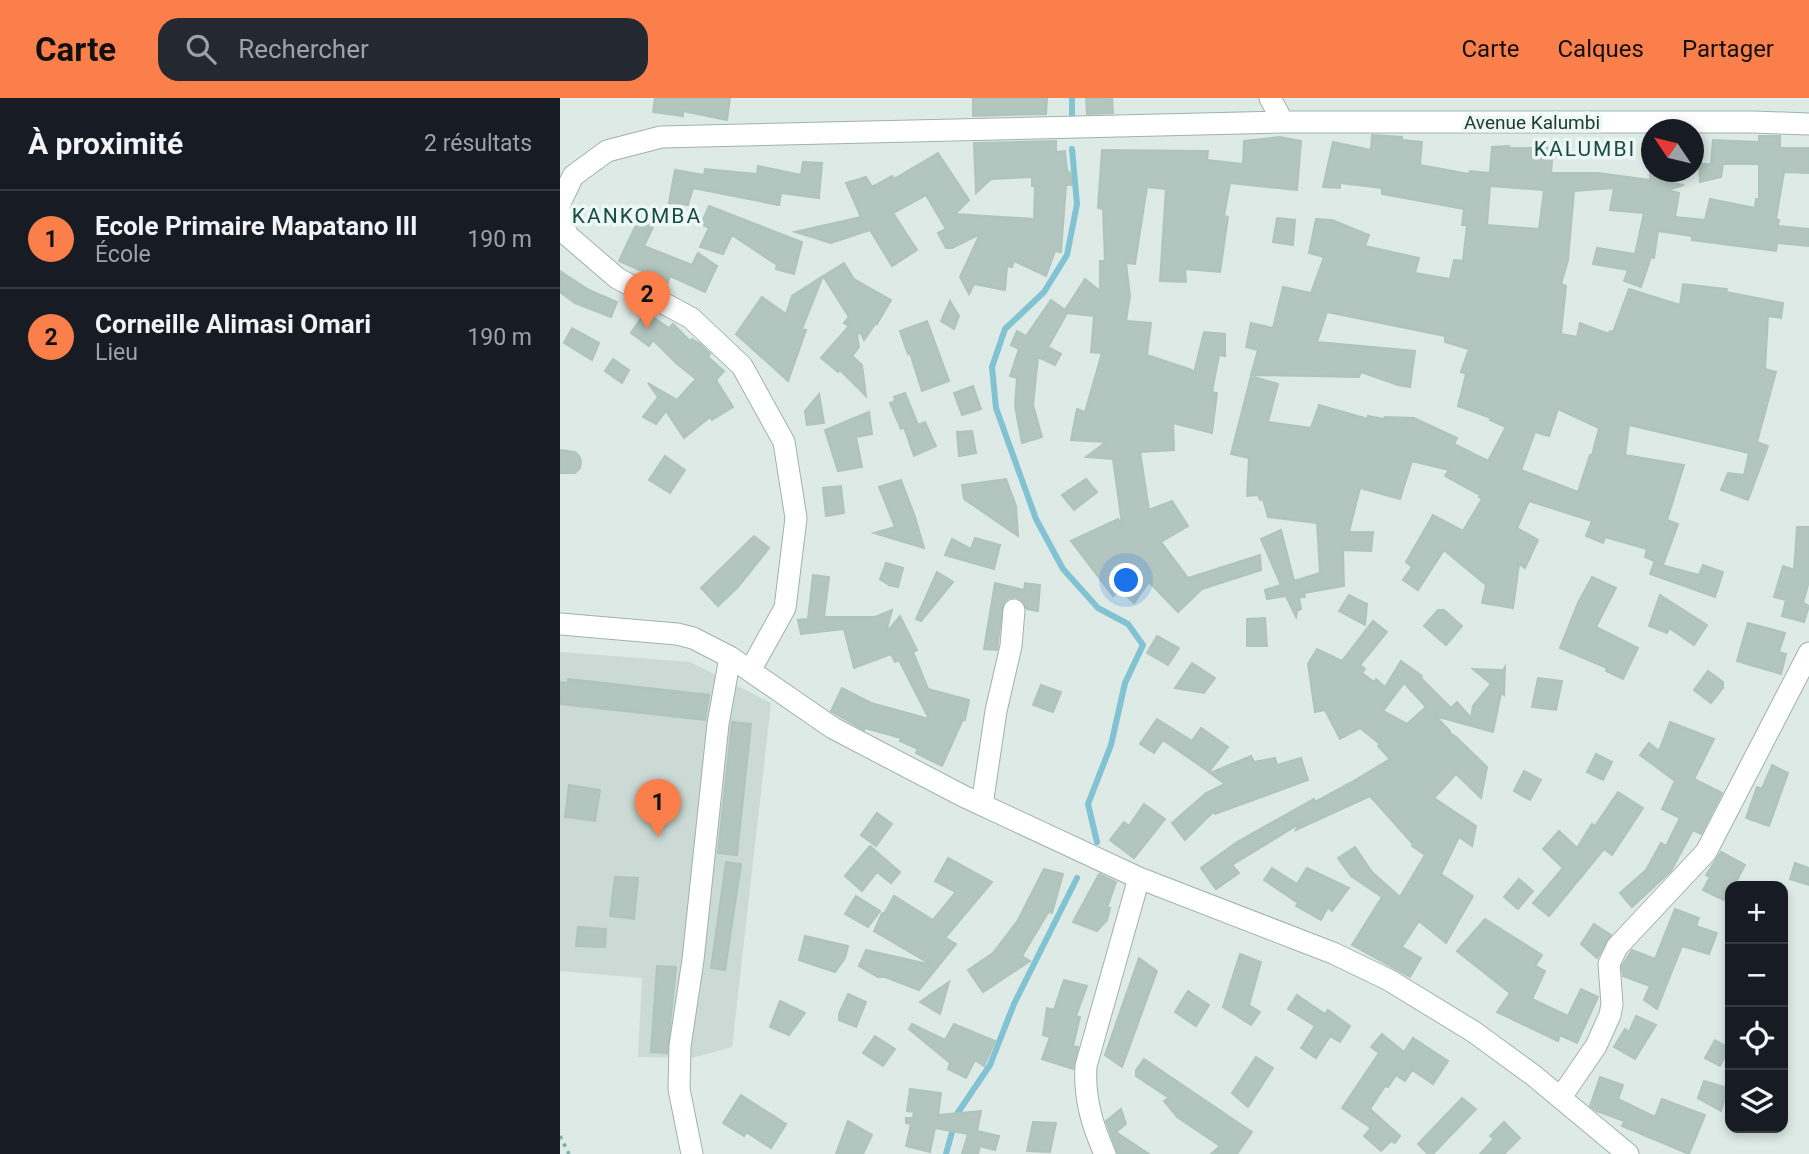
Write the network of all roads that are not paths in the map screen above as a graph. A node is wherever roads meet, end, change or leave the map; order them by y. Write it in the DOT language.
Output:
graph roads {
  1 [pos="1270,98"];
  2 [pos="1283,122"];
  3 [pos="1809,124"];
  4 [pos="560,203"];
  5 [pos="560,212"];
  6 [pos="1014,610"];
  7 [pos="560,624"];
  8 [pos="1809,653"];
  9 [pos="730,657"];
  10 [pos="751,669"];
  11 [pos="982,805"];
  12 [pos="1139,878"];
  13 [pos="1561,1097"];
  14 [pos="692,1154"];
  15 [pos="1105,1154"];
  16 [pos="1628,1154"];
  1 -- 2 [label="street"];
  2 -- 3 [label="street, Avenue Kalumbi"];
  2 -- 4 [label="street, Avenue Kalumbi"];
  5 -- 10 [label="street"];
  6 -- 11 [label="street"];
  7 -- 9 [label="street"];
  8 -- 13 [label="street"];
  9 -- 10 [label="street"];
  9 -- 14 [label="street"];
  10 -- 11 [label="street"];
  11 -- 12 [label="street"];
  12 -- 13 [label="street"];
  12 -- 15 [label="street"];
  13 -- 16 [label="street"];
}
